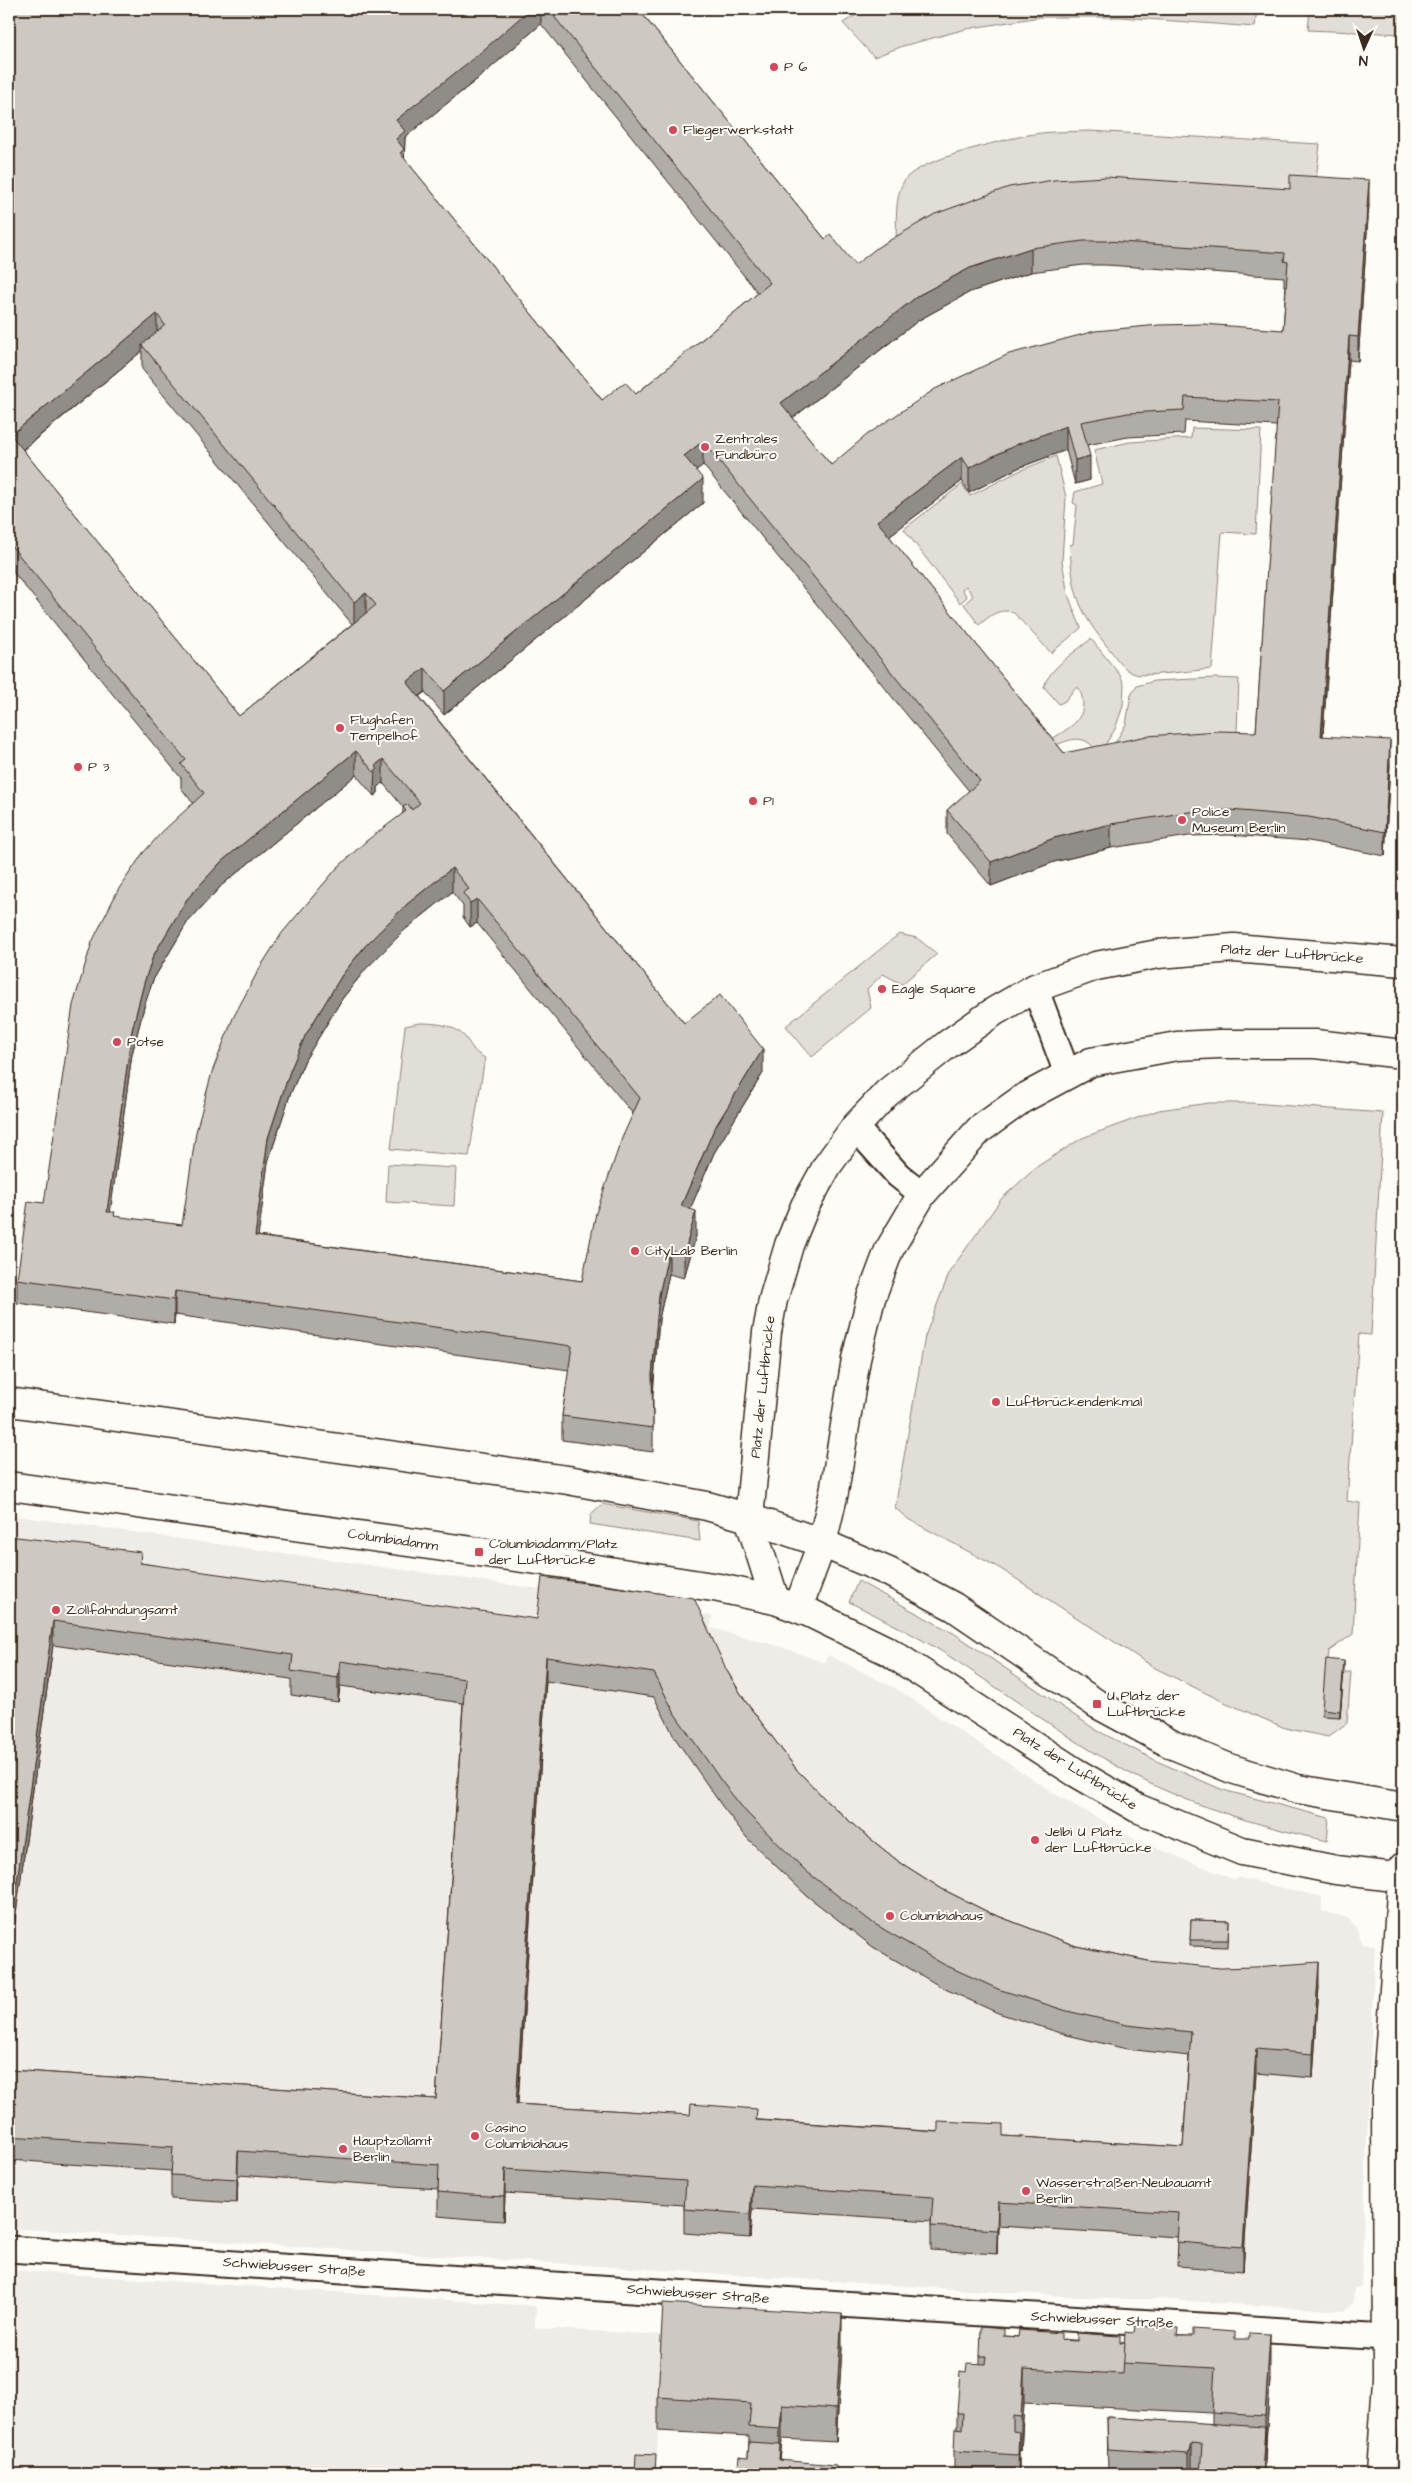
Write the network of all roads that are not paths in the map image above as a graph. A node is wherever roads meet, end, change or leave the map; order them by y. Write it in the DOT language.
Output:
graph roads {
  1 [pos="1403,962"];
  2 [pos="1036,988"];
  3 [pos="1403,1054"];
  4 [pos="1067,1073"];
  5 [pos="855,1127"];
  6 [pos="922,1194"];
  7 [pos="9,1402"];
  8 [pos="9,1486"];
  9 [pos="749,1518"];
  10 [pos="822,1543"];
  11 [pos="787,1604"];
  12 [pos="1403,1807"];
  13 [pos="1403,1874"];
  14 [pos="9,2249"];
  15 [pos="1395,2337"];
  16 [pos="1381,2474"];
  1 -- 2 [label="main road, Platz der Luftbrücke"];
  2 -- 4 [label="street"];
  2 -- 5 [label="main road, Platz der Luftbrücke"];
  3 -- 4 [label="main road"];
  4 -- 6 [label="main road"];
  5 -- 6 [label="street"];
  5 -- 9 [label="main road, Platz der Luftbrücke"];
  6 -- 10 [label="main road"];
  7 -- 9 [label="main road"];
  8 -- 11 [label="main road, Columbiadamm"];
  9 -- 10 [label="main road"];
  9 -- 11 [label="main road, Platz der Luftbrücke"];
  10 -- 11 [label="main road"];
  10 -- 12 [label="main road"];
  11 -- 13 [label="main road, Platz der Luftbrücke"];
  13 -- 15 [label="main road"];
  14 -- 15 [label="street, Schwiebusser Straße"];
  15 -- 16 [label="main road"];
}
